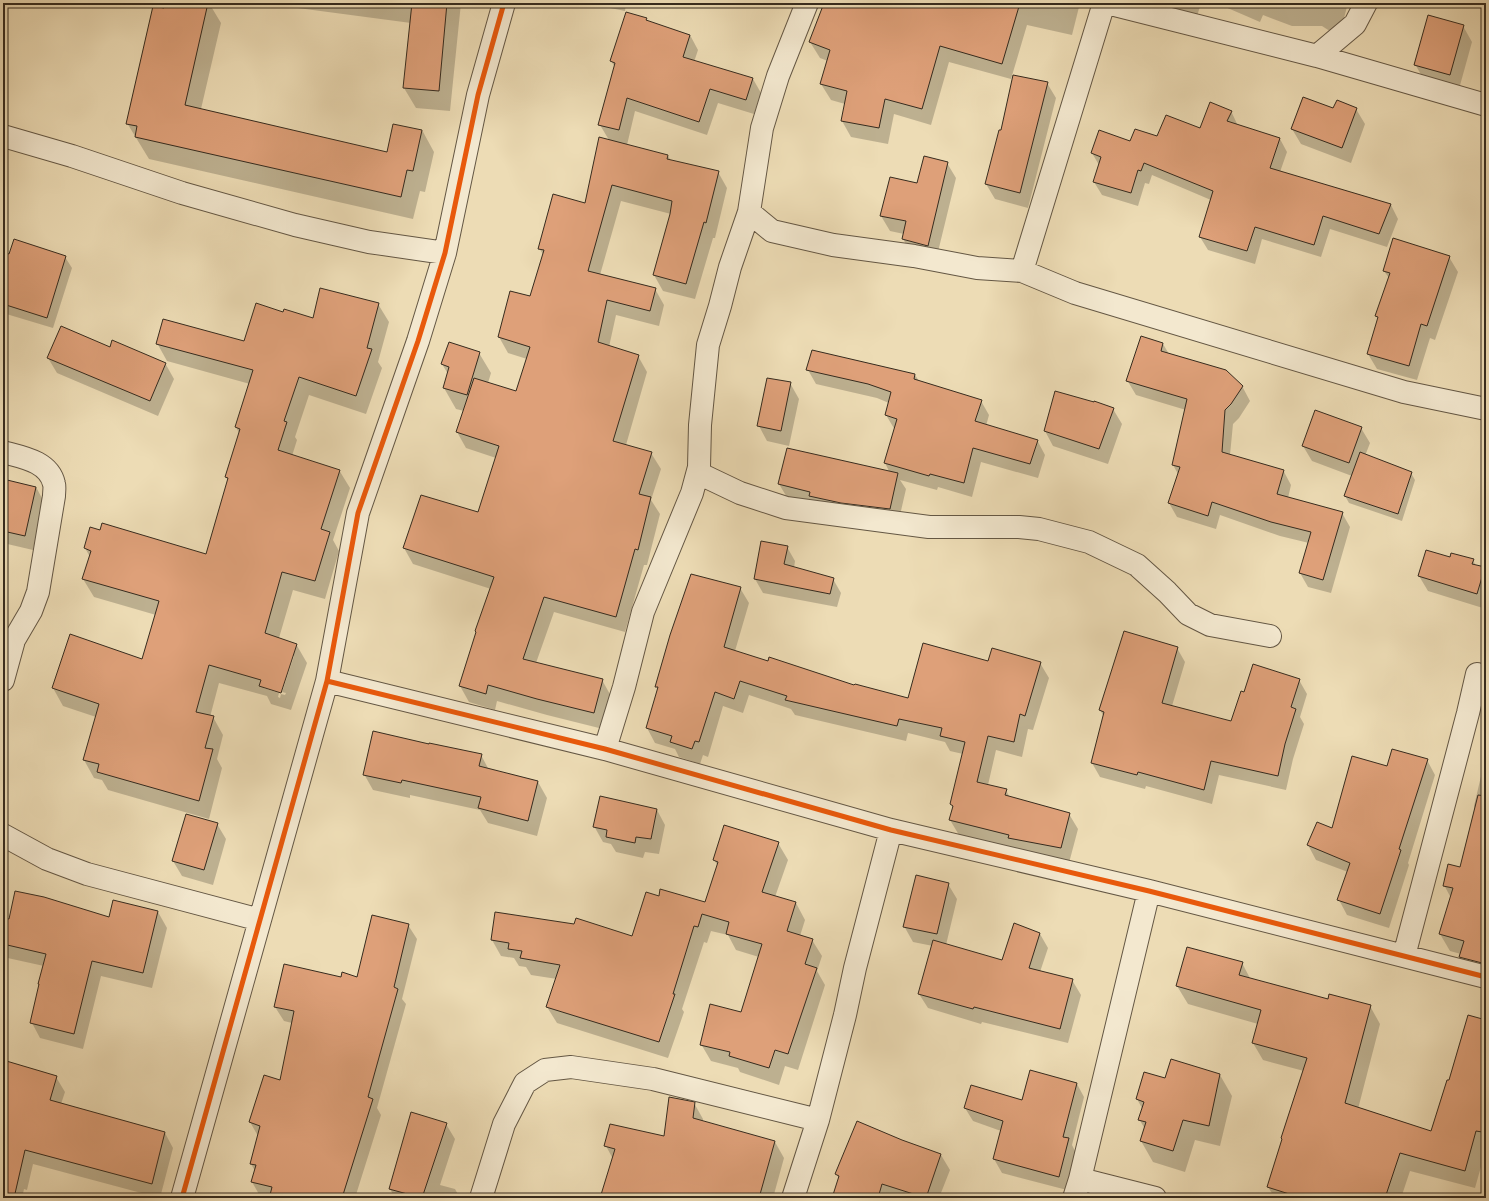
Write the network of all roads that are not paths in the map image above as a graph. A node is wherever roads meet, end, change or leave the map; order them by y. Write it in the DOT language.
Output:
graph roads {
  1 [pos="504,3"];
  2 [pos="807,3"];
  3 [pos="1105,3"];
  4 [pos="1366,3"];
  5 [pos="1317,56"];
  6 [pos="1486,105"];
  7 [pos="3,136"];
  8 [pos="749,212"];
  9 [pos="445,253"];
  10 [pos="1022,271"];
  11 [pos="1486,409"];
  12 [pos="3,452"];
  13 [pos="698,473"];
  14 [pos="1270,636"];
  15 [pos="1477,674"];
  16 [pos="3,680"];
  17 [pos="327,681"];
  18 [pos="605,749"];
  19 [pos="891,830"];
  20 [pos="3,834"];
  21 [pos="1149,891"];
  22 [pos="260,920"];
  23 [pos="1404,956"];
  24 [pos="1486,977"];
  25 [pos="818,1120"];
  26 [pos="1077,1188"];
  27 [pos="182,1198"];
  28 [pos="481,1198"];
  29 [pos="793,1198"];
  30 [pos="1155,1198"];
  1 -- 9 [label="street"];
  2 -- 8 [label="street"];
  3 -- 5 [label="street"];
  3 -- 10 [label="street"];
  4 -- 5 [label="street"];
  5 -- 6 [label="street"];
  7 -- 9 [label="street"];
  8 -- 10 [label="street"];
  8 -- 13 [label="street"];
  9 -- 17 [label="street"];
  10 -- 11 [label="street"];
  12 -- 16 [label="street"];
  13 -- 14 [label="street"];
  13 -- 18 [label="street"];
  15 -- 23 [label="street"];
  17 -- 18 [label="street"];
  17 -- 22 [label="street"];
  18 -- 19 [label="street"];
  19 -- 21 [label="street"];
  19 -- 25 [label="street"];
  20 -- 22 [label="street"];
  21 -- 23 [label="street"];
  21 -- 26 [label="street"];
  22 -- 27 [label="street"];
  23 -- 24 [label="street"];
  25 -- 28 [label="street"];
  25 -- 29 [label="street"];
  26 -- 30 [label="street"];
}
